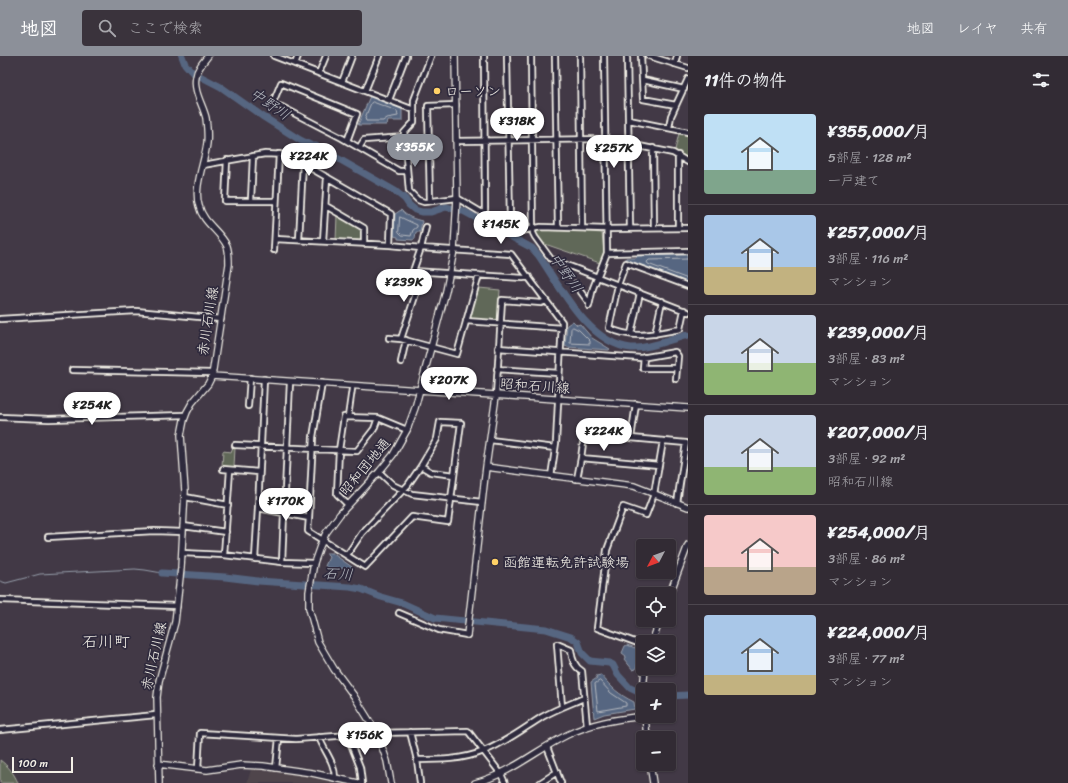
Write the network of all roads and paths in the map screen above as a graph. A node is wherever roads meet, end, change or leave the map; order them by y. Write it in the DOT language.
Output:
graph roads {
  1 [pos="208,56"];
  2 [pos="274,56"];
  3 [pos="298,56"];
  4 [pos="326,56"];
  5 [pos="352,56"];
  6 [pos="379,56"];
  7 [pos="406,56"];
  8 [pos="431,56"];
  9 [pos="455,56"];
  10 [pos="484,56"];
  11 [pos="507,56"];
  12 [pos="531,56"];
  13 [pos="555,56"];
  14 [pos="580,56"];
  15 [pos="604,56"];
  16 [pos="627,56"];
  17 [pos="641,56"];
  18 [pos="649,56"];
  19 [pos="677,56"];
  20 [pos="295,64"];
  21 [pos="675,64"];
  22 [pos="688,68"];
  23 [pos="319,73"];
  24 [pos="688,79"];
  25 [pos="643,80"];
  26 [pos="342,82"];
  27 [pos="684,89"];
  28 [pos="365,91"];
  29 [pos="389,100"];
  30 [pos="456,105"];
  31 [pos="676,105"];
  32 [pos="414,110"];
  33 [pos="629,120"];
  34 [pos="669,128"];
  35 [pos="688,132"];
  36 [pos="405,137"];
  37 [pos="581,139"];
  38 [pos="605,139"];
  39 [pos="484,140"];
  40 [pos="508,140"];
  41 [pos="533,140"];
  42 [pos="556,140"];
  43 [pos="347,141"];
  44 [pos="456,141"];
  45 [pos="629,144"];
  46 [pos="359,148"];
  47 [pos="653,148"];
  48 [pos="279,154"];
  49 [pos="678,155"];
  50 [pos="253,156"];
  51 [pos="227,160"];
  52 [pos="688,162"];
  53 [pos="302,163"];
  54 [pos="203,165"];
  55 [pos="407,171"];
  56 [pos="326,176"];
  57 [pos="251,200"];
  58 [pos="276,201"];
  59 [pos="430,201"];
  60 [pos="457,201"];
  61 [pos="326,206"];
  62 [pos="483,214"];
  63 [pos="508,225"];
  64 [pos="426,227"];
  65 [pos="558,227"];
  66 [pos="534,228"];
  67 [pos="582,228"];
  68 [pos="630,228"];
  69 [pos="654,228"];
  70 [pos="678,228"];
  71 [pos="688,228"];
  72 [pos="606,229"];
  73 [pos="275,239"];
  74 [pos="299,240"];
  75 [pos="323,242"];
  76 [pos="364,244"];
  77 [pos="390,245"];
  78 [pos="421,248"];
  79 [pos="274,250"];
  80 [pos="454,250"];
  81 [pos="688,252"];
  82 [pos="607,253"];
  83 [pos="422,272"];
  84 [pos="450,273"];
  85 [pos="479,275"];
  86 [pos="597,276"];
  87 [pos="528,277"];
  88 [pos="575,284"];
  89 [pos="618,285"];
  90 [pos="688,286"];
  91 [pos="640,293"];
  92 [pos="546,301"];
  93 [pos="662,302"];
  94 [pos="686,311"];
  95 [pos="221,318"];
  96 [pos="0,319"];
  97 [pos="466,321"];
  98 [pos="500,323"];
  99 [pos="562,328"];
  100 [pos="631,334"];
  101 [pos="655,334"];
  102 [pos="389,338"];
  103 [pos="401,339"];
  104 [pos="406,340"];
  105 [pos="431,347"];
  106 [pos="498,348"];
  107 [pos="561,352"];
  108 [pos="644,357"];
  109 [pos="401,362"];
  110 [pos="677,368"];
  111 [pos="497,369"];
  112 [pos="72,370"];
  113 [pos="559,373"];
  114 [pos="212,374"];
  115 [pos="250,378"];
  116 [pos="264,379"];
  117 [pos="676,379"];
  118 [pos="290,382"];
  119 [pos="322,383"];
  120 [pos="352,389"];
  121 [pos="420,391"];
  122 [pos="496,396"];
  123 [pos="558,399"];
  124 [pos="636,404"];
  125 [pos="248,406"];
  126 [pos="688,408"];
  127 [pos="185,416"];
  128 [pos="0,417"];
  129 [pos="348,417"];
  130 [pos="378,418"];
  131 [pos="407,430"];
  132 [pos="631,438"];
  133 [pos="490,440"];
  134 [pos="663,441"];
  135 [pos="235,445"];
  136 [pos="260,446"];
  137 [pos="287,448"];
  138 [pos="555,448"];
  139 [pos="312,449"];
  140 [pos="339,450"];
  141 [pos="581,458"];
  142 [pos="659,465"];
  143 [pos="421,466"];
  144 [pos="486,468"];
  145 [pos="223,469"];
  146 [pos="230,470"];
  147 [pos="259,472"];
  148 [pos="379,472"];
  149 [pos="454,475"];
  150 [pos="551,476"];
  151 [pos="577,479"];
  152 [pos="403,490"];
  153 [pos="654,494"];
  154 [pos="185,497"];
  155 [pos="451,498"];
  156 [pos="482,502"];
  157 [pos="676,503"];
  158 [pos="348,504"];
  159 [pos="228,505"];
  160 [pos="688,507"];
  161 [pos="258,508"];
  162 [pos="284,514"];
  163 [pos="308,518"];
  164 [pos="183,529"];
  165 [pos="226,532"];
  166 [pos="48,537"];
  167 [pos="323,539"];
  168 [pos="688,545"];
  169 [pos="182,552"];
  170 [pos="224,555"];
  171 [pos="347,555"];
  172 [pos="255,559"];
  173 [pos="282,562"];
  174 [pos="314,563"];
  175 [pos="672,587"];
  176 [pos="0,600"];
  177 [pos="177,606"];
  178 [pos="399,613"];
  179 [pos="467,635"];
  180 [pos="636,642"];
  181 [pos="584,698"];
  182 [pos="562,706"];
  183 [pos="156,715"];
  184 [pos="636,717"];
  185 [pos="587,726"];
  186 [pos="0,730"];
  187 [pos="410,732"];
  188 [pos="376,733"];
  189 [pos="346,734"];
  190 [pos="320,736"];
  191 [pos="279,738"];
  192 [pos="546,747"];
  193 [pos="484,751"];
  194 [pos="417,760"];
  195 [pos="158,764"];
  196 [pos="276,768"];
  197 [pos="198,769"];
  198 [pos="651,771"];
  199 [pos="557,772"];
  200 [pos="501,774"];
  201 [pos="335,778"];
  202 [pos="159,783"];
  203 [pos="358,783"];
  204 [pos="362,783"];
  205 [pos="391,783"];
  206 [pos="420,783"];
  207 [pos="474,783"];
  208 [pos="505,783"];
  209 [pos="540,783"];
  210 [pos="561,783"];
  211 [pos="653,783"];
  1 -- 54 [label="street, 赤川石川線"];
  2 -- 20 [label="street"];
  3 -- 20 [label="street"];
  4 -- 23 [label="street"];
  5 -- 26 [label="street"];
  6 -- 28 [label="street"];
  7 -- 29 [label="street"];
  8 -- 32 [label="street"];
  9 -- 30 [label="street"];
  10 -- 39 [label="street"];
  11 -- 40 [label="street"];
  12 -- 41 [label="street"];
  13 -- 42 [label="street"];
  14 -- 37 [label="street"];
  15 -- 38 [label="street"];
  16 -- 33 [label="street"];
  17 -- 25 [label="street"];
  18 -- 21 [label="street"];
  19 -- 21 [label="street"];
  20 -- 23 [label="street"];
  21 -- 22 [label="street"];
  23 -- 26 [label="street"];
  24 -- 27 [label="street"];
  25 -- 27 [label="street"];
  25 -- 31 [label="street"];
  26 -- 28 [label="street"];
  27 -- 31 [label="street"];
  28 -- 29 [label="street"];
  29 -- 32 [label="street"];
  30 -- 44 [label="street"];
  30 -- 59 [label="street"];
  31 -- 34 [label="street"];
  32 -- 36 [label="street"];
  33 -- 34 [label="street"];
  33 -- 45 [label="street"];
  34 -- 35 [label="street"];
  36 -- 46 [label="street"];
  36 -- 55 [label="street"];
  37 -- 38 [label="street"];
  37 -- 42 [label="street"];
  37 -- 67 [label="street"];
  38 -- 45 [label="street"];
  38 -- 72 [label="street"];
  39 -- 40 [label="street"];
  39 -- 44 [label="street"];
  39 -- 62 [label="street"];
  40 -- 41 [label="street"];
  40 -- 63 [label="street"];
  41 -- 42 [label="street"];
  41 -- 66 [label="street"];
  42 -- 65 [label="street"];
  43 -- 43 [label="street"];
  43 -- 46 [label="street"];
  44 -- 60 [label="street"];
  45 -- 47 [label="street"];
  45 -- 68 [label="street"];
  46 -- 55 [label="street"];
  47 -- 49 [label="street"];
  47 -- 69 [label="street"];
  48 -- 50 [label="street"];
  48 -- 53 [label="street"];
  48 -- 58 [label="street"];
  49 -- 52 [label="street"];
  49 -- 70 [label="street"];
  50 -- 51 [label="street"];
  50 -- 57 [label="street"];
  51 -- 54 [label="street"];
  51 -- 57 [label="street"];
  53 -- 56 [label="street"];
  53 -- 74 [label="street"];
  54 -- 95 [label="street, 赤川石川線"];
  55 -- 59 [label="street"];
  56 -- 61 [label="street"];
  56 -- 77 [label="street"];
  57 -- 58 [label="street"];
  58 -- 73 [label="street"];
  59 -- 60 [label="street"];
  60 -- 62 [label="street"];
  60 -- 80 [label="street, 昭和団地通"];
  61 -- 75 [label="street"];
  61 -- 76 [label="street"];
  62 -- 63 [label="street"];
  63 -- 66 [label="street"];
  64 -- 78 [label="street"];
  65 -- 66 [label="street"];
  65 -- 67 [label="street"];
  66 -- 86 [label="street"];
  67 -- 72 [label="street"];
  68 -- 69 [label="street"];
  68 -- 72 [label="street"];
  69 -- 70 [label="street"];
  70 -- 71 [label="street"];
  72 -- 82 [label="street"];
  73 -- 74 [label="street"];
  73 -- 79 [label="street"];
  74 -- 75 [label="street"];
  75 -- 76 [label="street"];
  76 -- 77 [label="street"];
  77 -- 78 [label="street"];
  78 -- 80 [label="street"];
  78 -- 83 [label="street"];
  80 -- 84 [label="street, 昭和団地通"];
  80 -- 87 [label="street"];
  81 -- 82 [label="street"];
  82 -- 86 [label="street"];
  83 -- 84 [label="street"];
  83 -- 103 [label="street"];
  84 -- 85 [label="street"];
  84 -- 105 [label="street, 昭和団地通"];
  85 -- 87 [label="street"];
  85 -- 97 [label="street"];
  86 -- 88 [label="street"];
  86 -- 89 [label="street"];
  87 -- 92 [label="street"];
  89 -- 90 [label="street"];
  89 -- 91 [label="street"];
  89 -- 100 [label="street"];
  91 -- 93 [label="street"];
  91 -- 100 [label="street"];
  92 -- 98 [label="street"];
  92 -- 99 [label="street"];
  93 -- 94 [label="street"];
  93 -- 101 [label="street"];
  94 -- 101 [label="street"];
  95 -- 96 [label="street"];
  95 -- 114 [label="street, 赤川石川線"];
  97 -- 98 [label="street"];
  97 -- 105 [label="street"];
  98 -- 99 [label="street"];
  98 -- 106 [label="street"];
  99 -- 107 [label="street"];
  100 -- 101 [label="street"];
  102 -- 103 [label="street"];
  103 -- 104 [label="street"];
  104 -- 105 [label="street"];
  104 -- 109 [label="street"];
  105 -- 121 [label="street, 昭和団地通"];
  106 -- 107 [label="street"];
  106 -- 111 [label="street"];
  107 -- 108 [label="street"];
  107 -- 113 [label="street"];
  108 -- 110 [label="street"];
  108 -- 110 [label="street"];
  110 -- 117 [label="street"];
  111 -- 113 [label="street"];
  111 -- 122 [label="street"];
  112 -- 114 [label="street"];
  113 -- 123 [label="street"];
  114 -- 115 [label="street, 昭和石川線"];
  114 -- 127 [label="street, 赤川石川線"];
  115 -- 116 [label="street, 昭和石川線"];
  115 -- 125 [label="street"];
  116 -- 118 [label="street, 昭和石川線"];
  116 -- 136 [label="street"];
  118 -- 119 [label="street, 昭和石川線"];
  118 -- 137 [label="street"];
  119 -- 121 [label="street, 昭和石川線"];
  119 -- 139 [label="street"];
  120 -- 129 [label="street"];
  121 -- 122 [label="street, 昭和石川線"];
  121 -- 131 [label="street, 昭和団地通"];
  122 -- 123 [label="street, 昭和石川線"];
  122 -- 133 [label="street"];
  123 -- 124 [label="street, 昭和石川線"];
  123 -- 138 [label="street"];
  124 -- 126 [label="street, 昭和石川線"];
  124 -- 132 [label="street"];
  127 -- 128 [label="street"];
  127 -- 154 [label="street, 赤川石川線"];
  129 -- 130 [label="street"];
  129 -- 140 [label="street"];
  130 -- 131 [label="street"];
  130 -- 140 [label="street"];
  131 -- 148 [label="street, 昭和団地通"];
  132 -- 134 [label="street"];
  132 -- 141 [label="street"];
  133 -- 138 [label="street"];
  133 -- 144 [label="street"];
  134 -- 142 [label="street"];
  134 -- 157 [label="street"];
  135 -- 136 [label="street"];
  136 -- 137 [label="street"];
  136 -- 147 [label="street"];
  137 -- 139 [label="street"];
  137 -- 162 [label="street"];
  138 -- 150 [label="street"];
  139 -- 140 [label="street"];
  139 -- 163 [label="street"];
  140 -- 158 [label="street"];
  141 -- 142 [label="street"];
  141 -- 151 [label="street"];
  142 -- 153 [label="street"];
  143 -- 149 [label="street"];
  143 -- 149 [label="street"];
  143 -- 152 [label="street"];
  144 -- 150 [label="street"];
  144 -- 156 [label="street"];
  145 -- 146 [label="street"];
  146 -- 147 [label="street"];
  146 -- 159 [label="street"];
  147 -- 161 [label="street"];
  148 -- 152 [label="street"];
  148 -- 158 [label="street, 昭和団地通"];
  149 -- 155 [label="street"];
  150 -- 151 [label="street"];
  151 -- 153 [label="street"];
  152 -- 155 [label="street"];
  152 -- 171 [label="street"];
  153 -- 157 [label="street"];
  153 -- 180 [label="street"];
  154 -- 159 [label="street"];
  154 -- 164 [label="street, 赤川石川線"];
  155 -- 156 [label="street"];
  155 -- 171 [label="street"];
  156 -- 179 [label="street"];
  157 -- 160 [label="street"];
  158 -- 167 [label="street, 昭和団地通"];
  159 -- 165 [label="street"];
  161 -- 162 [label="street"];
  161 -- 172 [label="street"];
  162 -- 163 [label="street"];
  162 -- 173 [label="street"];
  163 -- 167 [label="street"];
  164 -- 165 [label="street"];
  164 -- 166 [label="street"];
  164 -- 169 [label="street, 赤川石川線"];
  165 -- 170 [label="street"];
  167 -- 171 [label="street"];
  167 -- 174 [label="street, 昭和団地通"];
  168 -- 175 [label="street"];
  169 -- 170 [label="street"];
  169 -- 177 [label="street, 赤川石川線"];
  170 -- 172 [label="street"];
  172 -- 173 [label="street"];
  173 -- 174 [label="street"];
  174 -- 188 [label="street, 昭和団地通"];
  176 -- 177 [label="street"];
  177 -- 183 [label="street, 赤川石川線"];
  178 -- 179 [label="street"];
  181 -- 182 [label="street"];
  181 -- 182 [label="street"];
  181 -- 185 [label="street"];
  182 -- 193 [label="street"];
  183 -- 186 [label="street"];
  183 -- 195 [label="street, 赤川石川線"];
  184 -- 185 [label="street"];
  185 -- 192 [label="street"];
  187 -- 188 [label="street"];
  187 -- 193 [label="street"];
  187 -- 194 [label="street"];
  188 -- 189 [label="street"];
  188 -- 205 [label="street, 昭和団地通"];
  189 -- 190 [label="street"];
  189 -- 204 [label="street"];
  190 -- 191 [label="street"];
  190 -- 201 [label="street"];
  191 -- 196 [label="street"];
  191 -- 197 [label="street"];
  192 -- 199 [label="street"];
  192 -- 200 [label="street"];
  193 -- 194 [label="street"];
  193 -- 200 [label="street"];
  194 -- 206 [label="street"];
  195 -- 197 [label="street"];
  195 -- 202 [label="street, 赤川石川線"];
  196 -- 197 [label="street"];
  196 -- 201 [label="street"];
  198 -- 211 [label="street"];
  199 -- 209 [label="street"];
  199 -- 210 [label="street"];
  200 -- 207 [label="street"];
  200 -- 208 [label="street"];
  201 -- 203 [label="street"];
}
